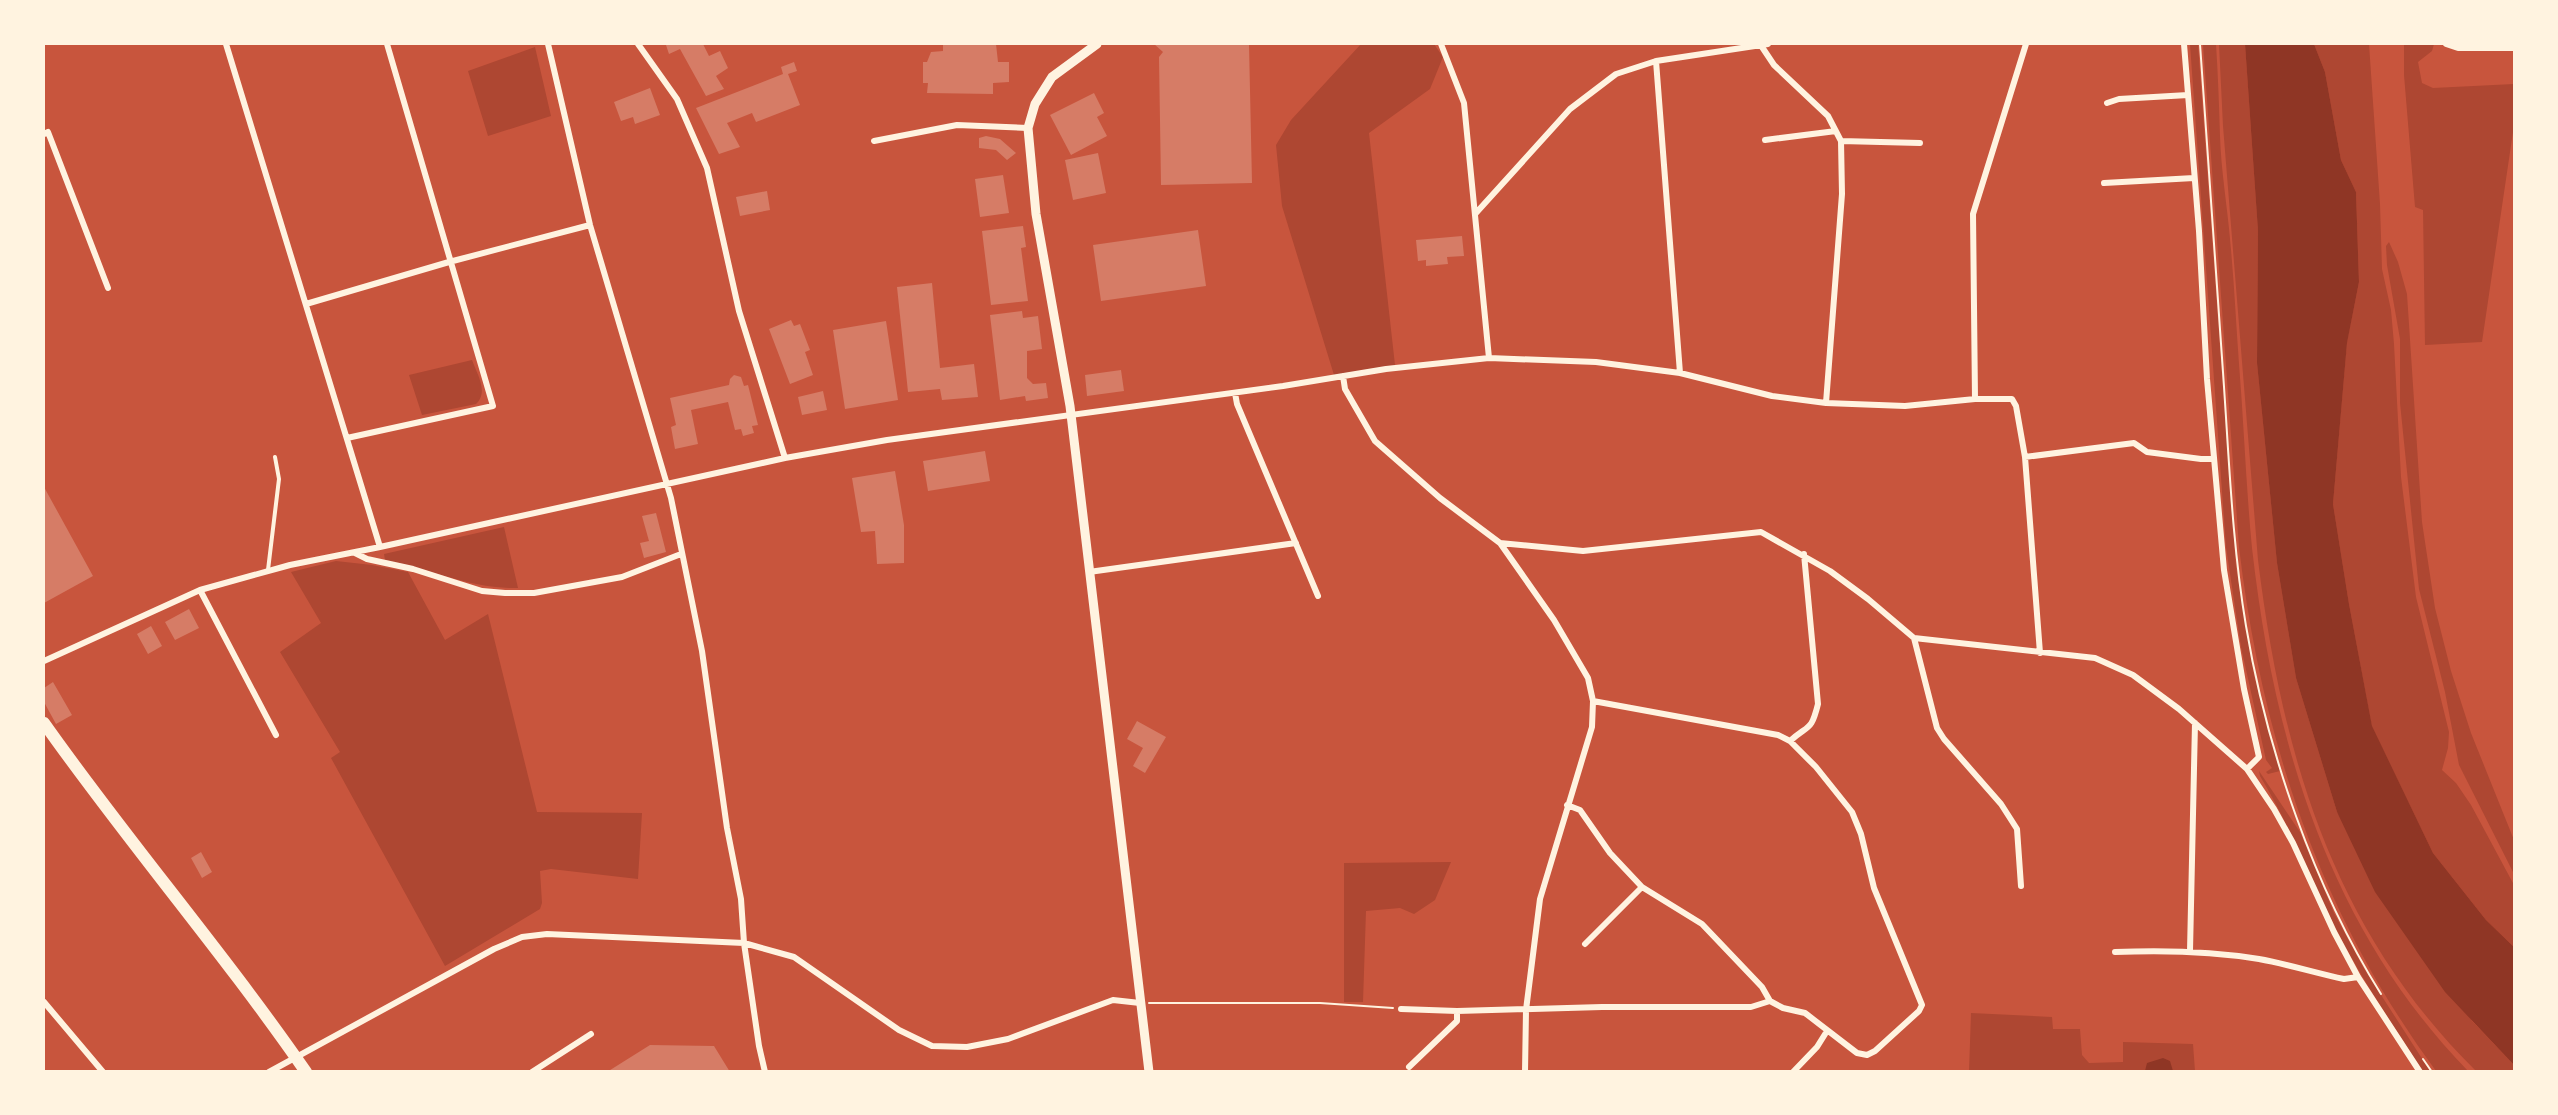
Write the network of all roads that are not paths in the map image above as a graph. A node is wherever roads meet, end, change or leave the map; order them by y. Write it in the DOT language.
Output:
graph roads {
  1 [pos="226,44"];
  2 [pos="387,44"];
  3 [pos="548,44"];
  4 [pos="638,44"];
  5 [pos="1097,44"];
  6 [pos="1441,44"];
  7 [pos="1760,44"];
  8 [pos="1768,44"];
  9 [pos="2026,44"];
  10 [pos="2184,44"];
  11 [pos="2446,44"];
  12 [pos="2514,48"];
  13 [pos="1656,61"];
  14 [pos="2188,95"];
  15 [pos="2107,103"];
  16 [pos="1028,128"];
  17 [pos="1836,131"];
  18 [pos="44,134"];
  19 [pos="1765,140"];
  20 [pos="874,141"];
  21 [pos="1841,141"];
  22 [pos="1920,143"];
  23 [pos="2194,178"];
  24 [pos="2104,183"];
  25 [pos="1476,213"];
  26 [pos="590,225"];
  27 [pos="449,262"];
  28 [pos="108,288"];
  29 [pos="306,304"];
  30 [pos="1489,358"];
  31 [pos="1680,373"];
  32 [pos="1342,376"];
  33 [pos="1235,393"];
  34 [pos="1975,399"];
  35 [pos="1826,403"];
  36 [pos="1071,416"];
  37 [pos="347,438"];
  38 [pos="275,457"];
  39 [pos="2025,457"];
  40 [pos="785,458"];
  41 [pos="2214,459"];
  42 [pos="667,484"];
  43 [pos="1296,543"];
  44 [pos="1500,543"];
  45 [pos="380,547"];
  46 [pos="355,552"];
  47 [pos="681,554"];
  48 [pos="1804,554"];
  49 [pos="268,570"];
  50 [pos="1089,572"];
  51 [pos="200,590"];
  52 [pos="1318,596"];
  53 [pos="1914,638"];
  54 [pos="2040,653"];
  55 [pos="44,661"];
  56 [pos="1593,701"];
  57 [pos="44,723"];
  58 [pos="2195,723"];
  59 [pos="276,735"];
  60 [pos="1790,741"];
  61 [pos="2247,769"];
  62 [pos="1567,805"];
  63 [pos="2021,886"];
  64 [pos="1642,887"];
  65 [pos="744,943"];
  66 [pos="1586,944"];
  67 [pos="2190,951"];
  68 [pos="2115,952"];
  69 [pos="2358,977"];
  70 [pos="1770,1001"];
  71 [pos="44,1002"];
  72 [pos="1140,1003"];
  73 [pos="1401,1009"];
  74 [pos="1526,1010"];
  75 [pos="1457,1011"];
  76 [pos="1827,1031"];
  77 [pos="591,1034"];
  78 [pos="295,1056"];
  79 [pos="1409,1067"];
  80 [pos="103,1071"];
  81 [pos="269,1071"];
  82 [pos="306,1071"];
  83 [pos="532,1071"];
  84 [pos="765,1071"];
  85 [pos="1149,1071"];
  86 [pos="1525,1071"];
  87 [pos="1793,1071"];
  88 [pos="2420,1071"];
  1 -- 29 [label="street"];
  2 -- 27 [label="street"];
  3 -- 26 [label="street"];
  4 -- 40 [label="street"];
  5 -- 16 [label="street"];
  6 -- 25 [label="street"];
  7 -- 8 [label="street"];
  7 -- 13 [label="street"];
  7 -- 17 [label="street"];
  9 -- 34 [label="street"];
  10 -- 14 [label="street"];
  11 -- 12 [label="street"];
  13 -- 25 [label="street"];
  13 -- 31 [label="street"];
  14 -- 15 [label="street"];
  14 -- 23 [label="street"];
  16 -- 20 [label="street"];
  16 -- 36 [label="street"];
  17 -- 19 [label="street"];
  17 -- 21 [label="street"];
  18 -- 28 [label="street"];
  21 -- 22 [label="street"];
  21 -- 35 [label="street"];
  23 -- 24 [label="street"];
  23 -- 41 [label="street"];
  25 -- 30 [label="street"];
  26 -- 27 [label="street"];
  26 -- 42 [label="street"];
  27 -- 29 [label="street"];
  27 -- 37 [label="street"];
  29 -- 37 [label="street"];
  30 -- 31 [label="street"];
  30 -- 32 [label="street"];
  31 -- 35 [label="street"];
  32 -- 33 [label="street"];
  32 -- 44 [label="street"];
  33 -- 36 [label="street"];
  33 -- 43 [label="street"];
  34 -- 35 [label="street"];
  34 -- 39 [label="street"];
  36 -- 40 [label="street"];
  36 -- 50 [label="street"];
  37 -- 45 [label="street"];
  38 -- 49 [label="lane"];
  39 -- 41 [label="street"];
  39 -- 54 [label="street"];
  40 -- 42 [label="street"];
  41 -- 61 [label="street"];
  42 -- 45 [label="street"];
  42 -- 47 [label="street"];
  43 -- 50 [label="street"];
  43 -- 52 [label="street"];
  44 -- 48 [label="street"];
  44 -- 56 [label="street"];
  45 -- 46 [label="street"];
  46 -- 47 [label="street"];
  46 -- 49 [label="street"];
  47 -- 65 [label="street"];
  48 -- 53 [label="street"];
  48 -- 60 [label="street"];
  49 -- 51 [label="street"];
  50 -- 72 [label="street"];
  51 -- 55 [label="street"];
  51 -- 59 [label="street"];
  53 -- 54 [label="street"];
  53 -- 63 [label="street"];
  54 -- 58 [label="street"];
  56 -- 60 [label="street"];
  56 -- 62 [label="street"];
  57 -- 78 [label="main road"];
  58 -- 61 [label="street"];
  58 -- 67 [label="street"];
  60 -- 76 [label="street"];
  61 -- 69 [label="street"];
  62 -- 64 [label="street"];
  62 -- 74 [label="street"];
  64 -- 66 [label="street"];
  64 -- 70 [label="street"];
  65 -- 72 [label="street"];
  65 -- 78 [label="street"];
  65 -- 84 [label="street"];
  67 -- 68 [label="street"];
  67 -- 69 [label="street"];
  69 -- 88 [label="street"];
  70 -- 74 [label="street"];
  70 -- 76 [label="street"];
  71 -- 80 [label="street"];
  72 -- 85 [label="street"];
  73 -- 75 [label="street"];
  74 -- 75 [label="street"];
  74 -- 86 [label="street"];
  75 -- 79 [label="street"];
  76 -- 87 [label="street"];
  77 -- 83 [label="street"];
  78 -- 81 [label="street"];
  78 -- 82 [label="main road"];
}
